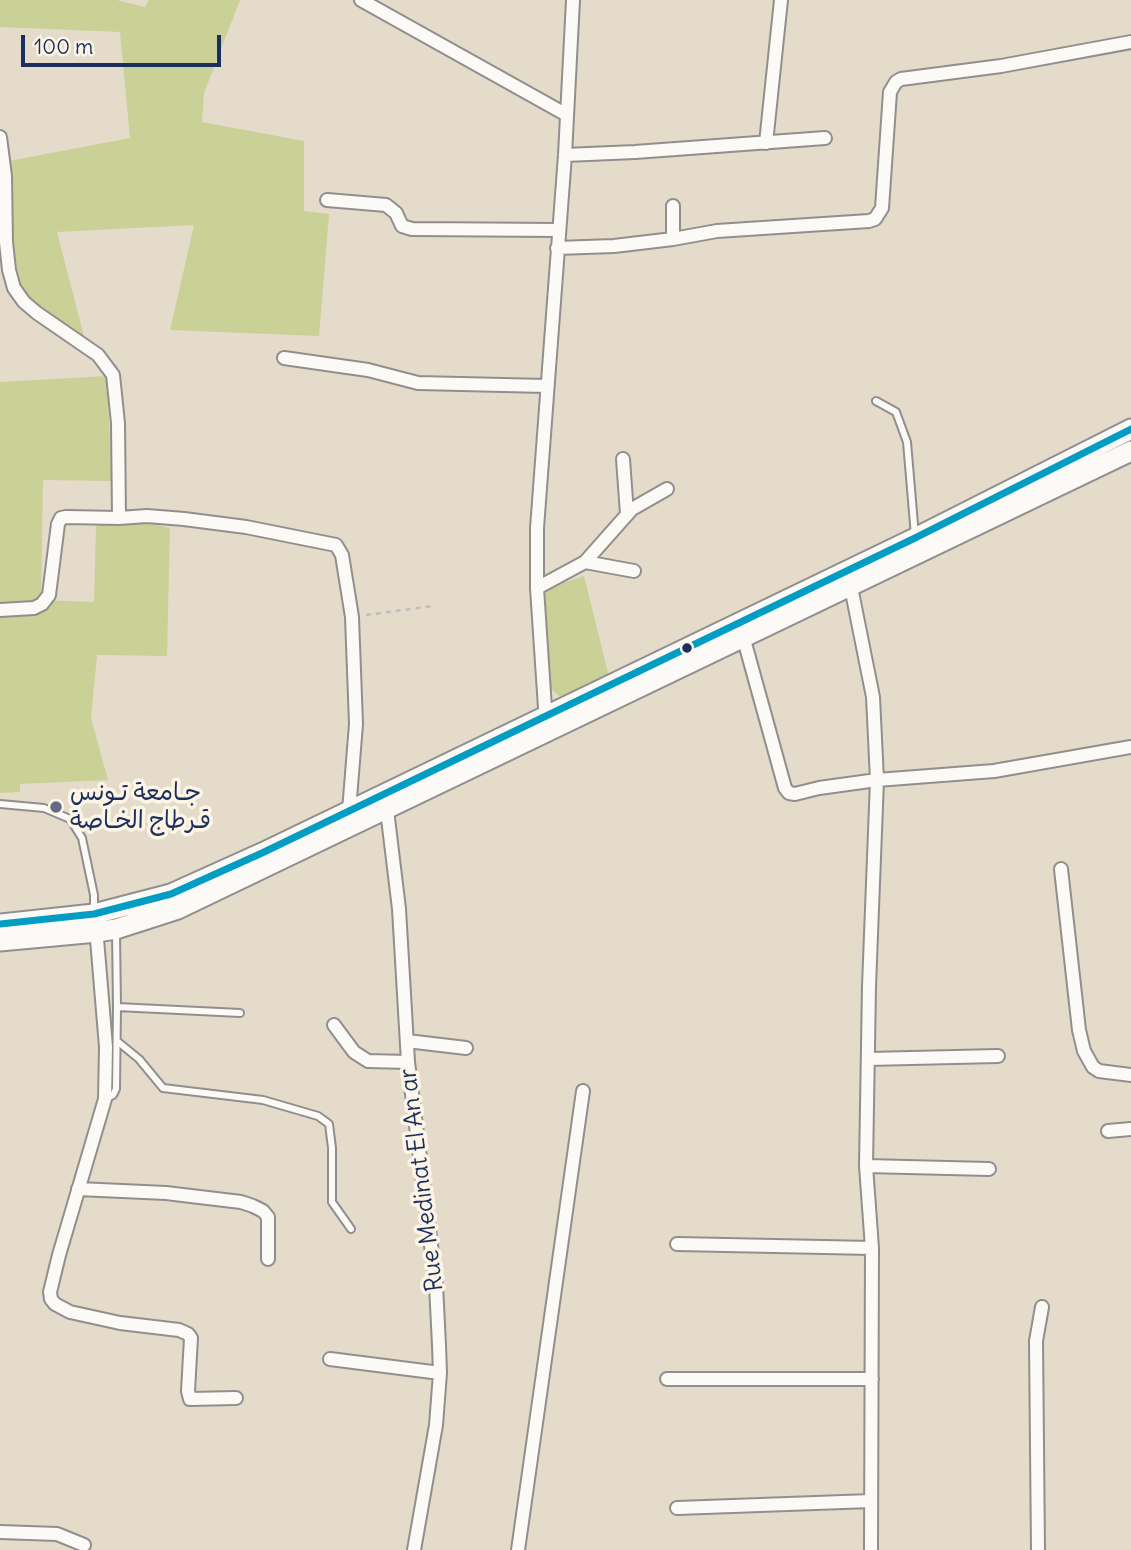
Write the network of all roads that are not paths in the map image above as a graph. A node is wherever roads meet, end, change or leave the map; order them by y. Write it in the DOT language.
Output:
graph roads {
  1 [pos="361,0"];
  2 [pos="573,0"];
  3 [pos="782,0"];
  4 [pos="1131,42"];
  5 [pos="567,115"];
  6 [pos="0,137"];
  7 [pos="825,138"];
  8 [pos="766,143"];
  9 [pos="565,155"];
  10 [pos="327,200"];
  11 [pos="673,206"];
  12 [pos="558,230"];
  13 [pos="673,239"];
  14 [pos="556,248"];
  15 [pos="284,358"];
  16 [pos="546,387"];
  17 [pos="876,401"];
  18 [pos="1131,429"];
  19 [pos="1131,451"];
  20 [pos="622,459"];
  21 [pos="667,489"];
  22 [pos="627,514"];
  23 [pos="119,518"];
  24 [pos="915,538"];
  25 [pos="585,562"];
  26 [pos="634,571"];
  27 [pos="851,587"];
  28 [pos="537,588"];
  29 [pos="0,610"];
  30 [pos="743,636"];
  31 [pos="546,723"];
  32 [pos="1131,747"];
  33 [pos="877,780"];
  34 [pos="0,804"];
  35 [pos="387,810"];
  36 [pos="349,811"];
  37 [pos="1061,869"];
  38 [pos="0,924"];
  39 [pos="102,925"];
  40 [pos="0,941"];
  41 [pos="117,1007"];
  42 [pos="240,1013"];
  43 [pos="334,1025"];
  44 [pos="117,1041"];
  45 [pos="407,1041"];
  46 [pos="466,1048"];
  47 [pos="998,1056"];
  48 [pos="868,1059"];
  49 [pos="408,1062"];
  50 [pos="1131,1075"];
  51 [pos="583,1091"];
  52 [pos="105,1099"];
  53 [pos="1131,1129"];
  54 [pos="1108,1131"];
  55 [pos="866,1166"];
  56 [pos="989,1169"];
  57 [pos="78,1189"];
  58 [pos="351,1229"];
  59 [pos="677,1244"];
  60 [pos="872,1248"];
  61 [pos="268,1259"];
  62 [pos="1042,1307"];
  63 [pos="330,1359"];
  64 [pos="440,1373"];
  65 [pos="667,1379"];
  66 [pos="872,1379"];
  67 [pos="236,1398"];
  68 [pos="871,1500"];
  69 [pos="677,1508"];
  70 [pos="0,1532"];
  71 [pos="84,1545"];
  72 [pos="414,1550"];
  73 [pos="518,1550"];
  74 [pos="871,1550"];
  75 [pos="1038,1550"];
  1 -- 5 [label="street"];
  2 -- 5 [label="street"];
  3 -- 8 [label="street"];
  4 -- 13 [label="street"];
  5 -- 9 [label="street"];
  6 -- 23 [label="street"];
  7 -- 8 [label="street"];
  8 -- 9 [label="street"];
  9 -- 12 [label="street"];
  10 -- 12 [label="street"];
  11 -- 13 [label="street"];
  12 -- 14 [label="street"];
  13 -- 14 [label="street"];
  14 -- 16 [label="street"];
  15 -- 16 [label="street"];
  16 -- 28 [label="street"];
  17 -- 24 [label="lane"];
  18 -- 24 [label="main road"];
  19 -- 27 [label="main road"];
  20 -- 22 [label="street"];
  21 -- 22 [label="street"];
  22 -- 25 [label="street"];
  23 -- 29 [label="street"];
  23 -- 36 [label="street"];
  24 -- 31 [label="main road"];
  25 -- 26 [label="street"];
  25 -- 28 [label="street"];
  27 -- 30 [label="main road"];
  27 -- 33 [label="street"];
  28 -- 31 [label="street"];
  30 -- 31 [label="main road"];
  30 -- 33 [label="street"];
  31 -- 35 [label="main road"];
  31 -- 36 [label="main road"];
  32 -- 33 [label="street"];
  33 -- 48 [label="street"];
  34 -- 39 [label="lane"];
  35 -- 39 [label="main road"];
  35 -- 45 [label="street, Rue Medinat El An ar"];
  36 -- 39 [label="main road"];
  37 -- 50 [label="street"];
  38 -- 39 [label="main road"];
  39 -- 40 [label="main road"];
  39 -- 41 [label="lane"];
  39 -- 52 [label="street"];
  41 -- 42 [label="lane"];
  41 -- 44 [label="lane"];
  43 -- 49 [label="street"];
  44 -- 52 [label="lane"];
  44 -- 58 [label="lane"];
  45 -- 46 [label="street"];
  45 -- 49 [label="street, Rue Medinat El An ar"];
  47 -- 48 [label="street"];
  48 -- 55 [label="street"];
  49 -- 64 [label="street, Rue Medinat El An ar"];
  51 -- 73 [label="street"];
  52 -- 57 [label="street"];
  53 -- 54 [label="street"];
  55 -- 56 [label="street"];
  55 -- 60 [label="street"];
  57 -- 61 [label="street"];
  57 -- 67 [label="street"];
  59 -- 60 [label="street"];
  60 -- 66 [label="street"];
  62 -- 75 [label="street"];
  63 -- 64 [label="street"];
  64 -- 72 [label="street, Rue Medinat El An ar"];
  65 -- 66 [label="street"];
  66 -- 68 [label="street"];
  68 -- 69 [label="street"];
  68 -- 74 [label="street"];
  70 -- 71 [label="street"];
}
